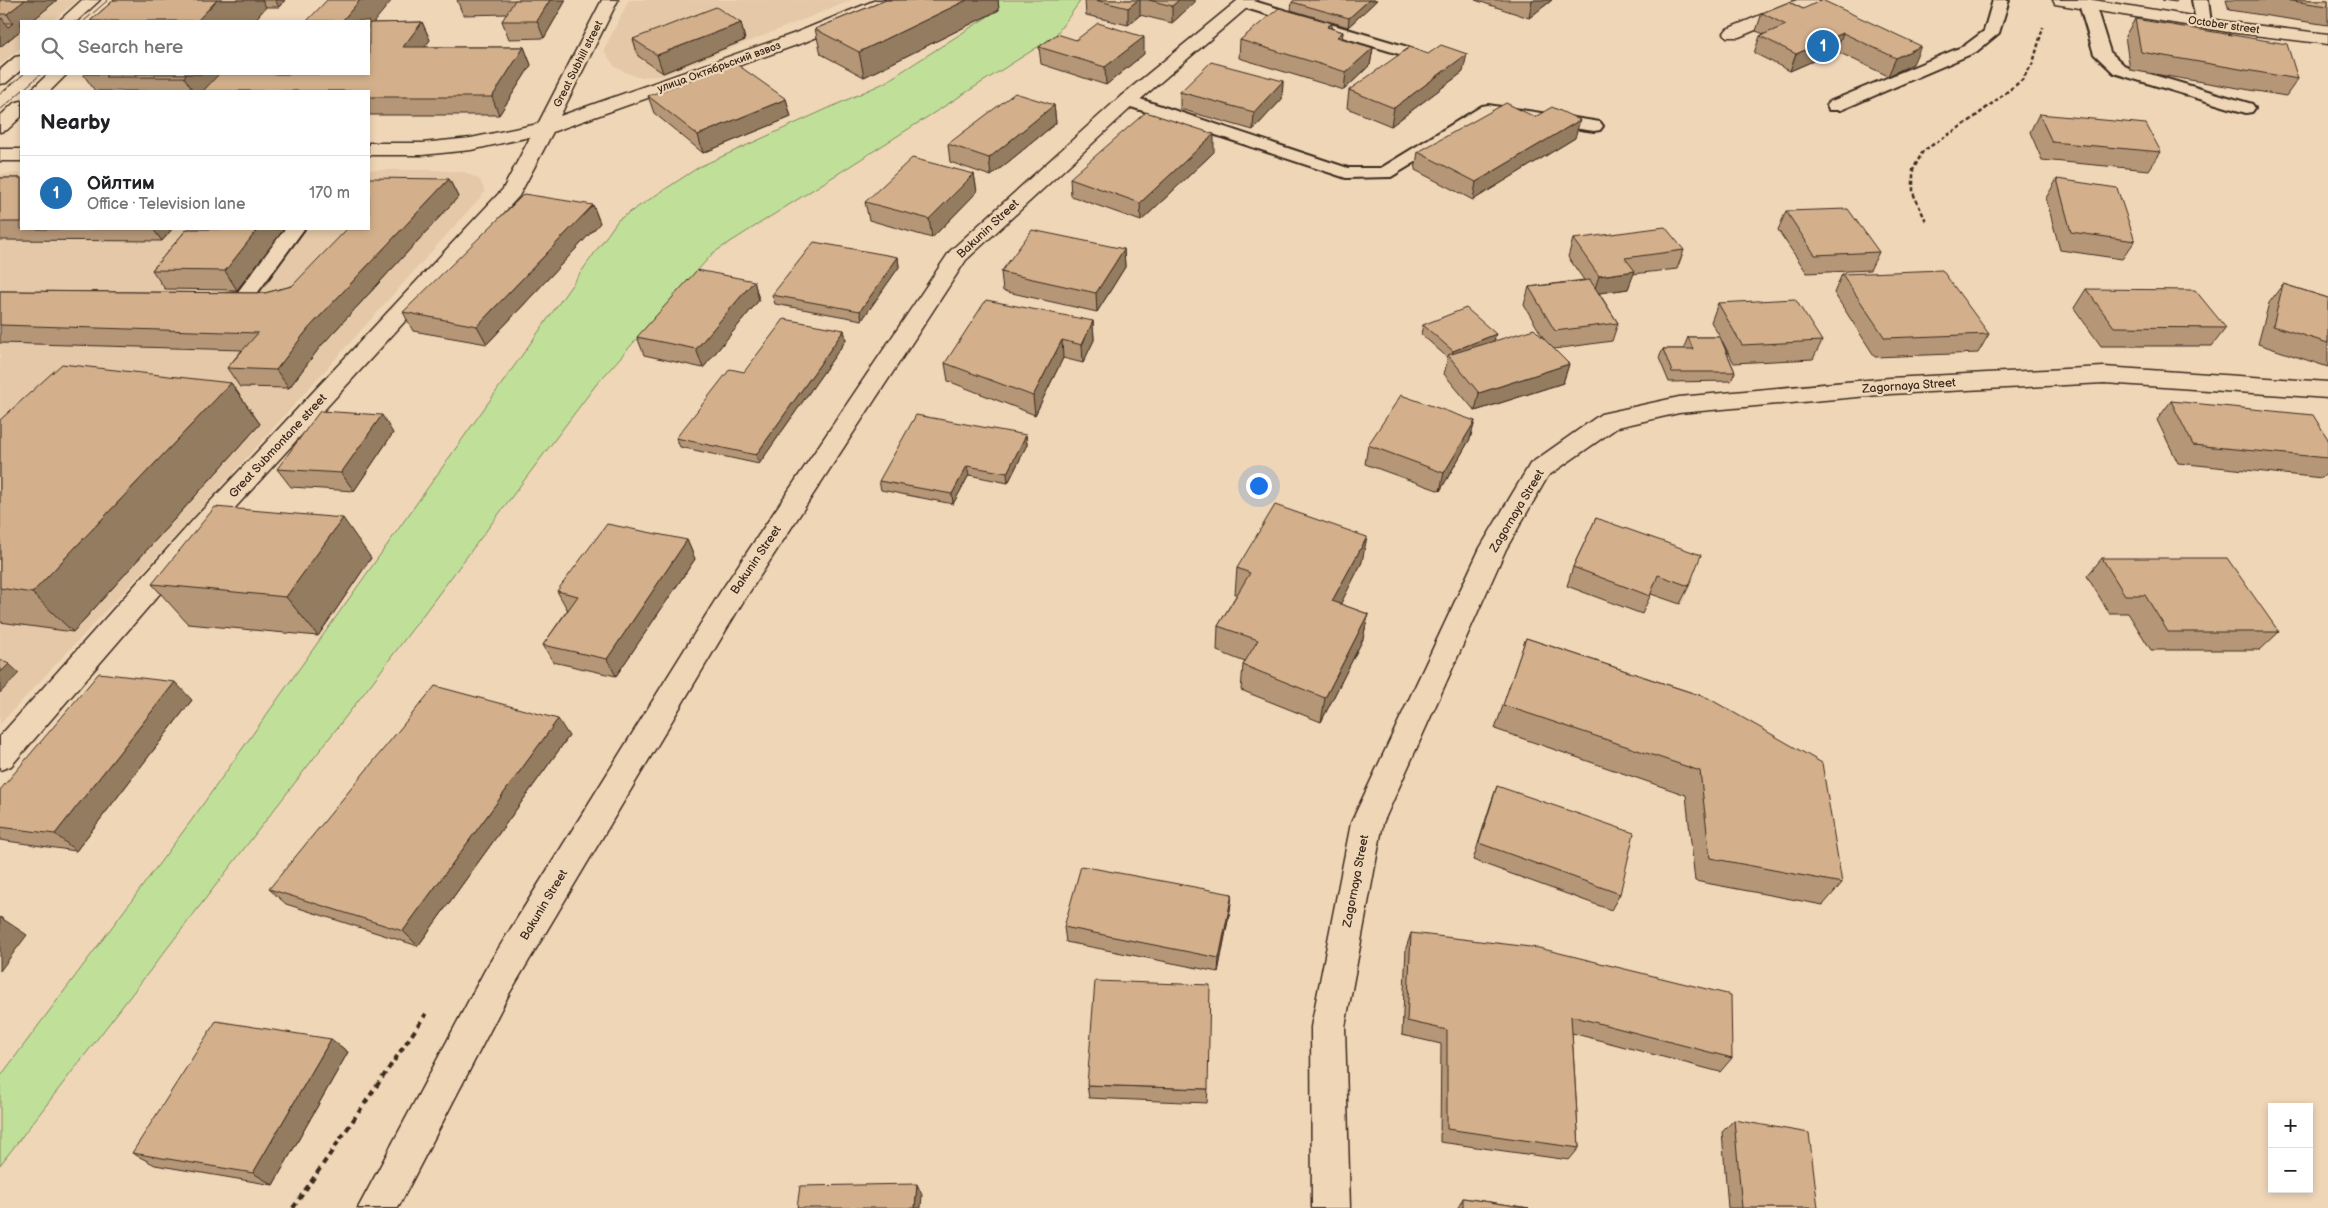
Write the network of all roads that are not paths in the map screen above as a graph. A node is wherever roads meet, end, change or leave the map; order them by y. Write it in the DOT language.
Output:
graph roads {
  1 [pos="92,0"];
  2 [pos="610,0"];
  3 [pos="891,0"];
  4 [pos="1811,0"];
  5 [pos="2001,0"];
  6 [pos="2061,0"];
  7 [pos="2200,0"];
  8 [pos="1246,2"];
  9 [pos="2087,4"];
  10 [pos="68,20"];
  11 [pos="2203,23"];
  12 [pos="1733,33"];
  13 [pos="2328,39"];
  14 [pos="1405,51"];
  15 [pos="12,65"];
  16 [pos="57,75"];
  17 [pos="0,79"];
  18 [pos="39,90"];
  19 [pos="1128,100"];
  20 [pos="1835,106"];
  21 [pos="20,108"];
  22 [pos="2246,108"];
  23 [pos="0,126"];
  24 [pos="1594,126"];
  25 [pos="545,128"];
  26 [pos="370,150"];
  27 [pos="20,154"];
  28 [pos="0,155"];
  29 [pos="294,230"];
  30 [pos="194,299"];
  31 [pos="2328,390"];
  32 [pos="0,757"];
  33 [pos="378,1208"];
  34 [pos="1331,1208"];
  1 -- 10 [label="street"];
  2 -- 25 [label="street, Great Subhill street"];
  3 -- 25 [label="street, улица Октябрьский взвоз"];
  4 -- 12 [label="street"];
  5 -- 20 [label="lane"];
  6 -- 9 [label="street, October street"];
  7 -- 11 [label="lane"];
  8 -- 14 [label="lane"];
  8 -- 19 [label="street, Bakunin Street"];
  9 -- 11 [label="street, October street"];
  9 -- 22 [label="lane"];
  11 -- 13 [label="street, October street"];
  15 -- 17 [label="street"];
  16 -- 18 [label="street"];
  19 -- 24 [label="lane"];
  19 -- 33 [label="street, Bakunin Street"];
  21 -- 23 [label="street"];
  25 -- 26 [label="street, улица Октябрьский взвоз"];
  25 -- 32 [label="street, Great Submontane street"];
  27 -- 28 [label="street"];
  29 -- 30 [label="lane"];
  31 -- 34 [label="street, Zagornaya Street"];
}
